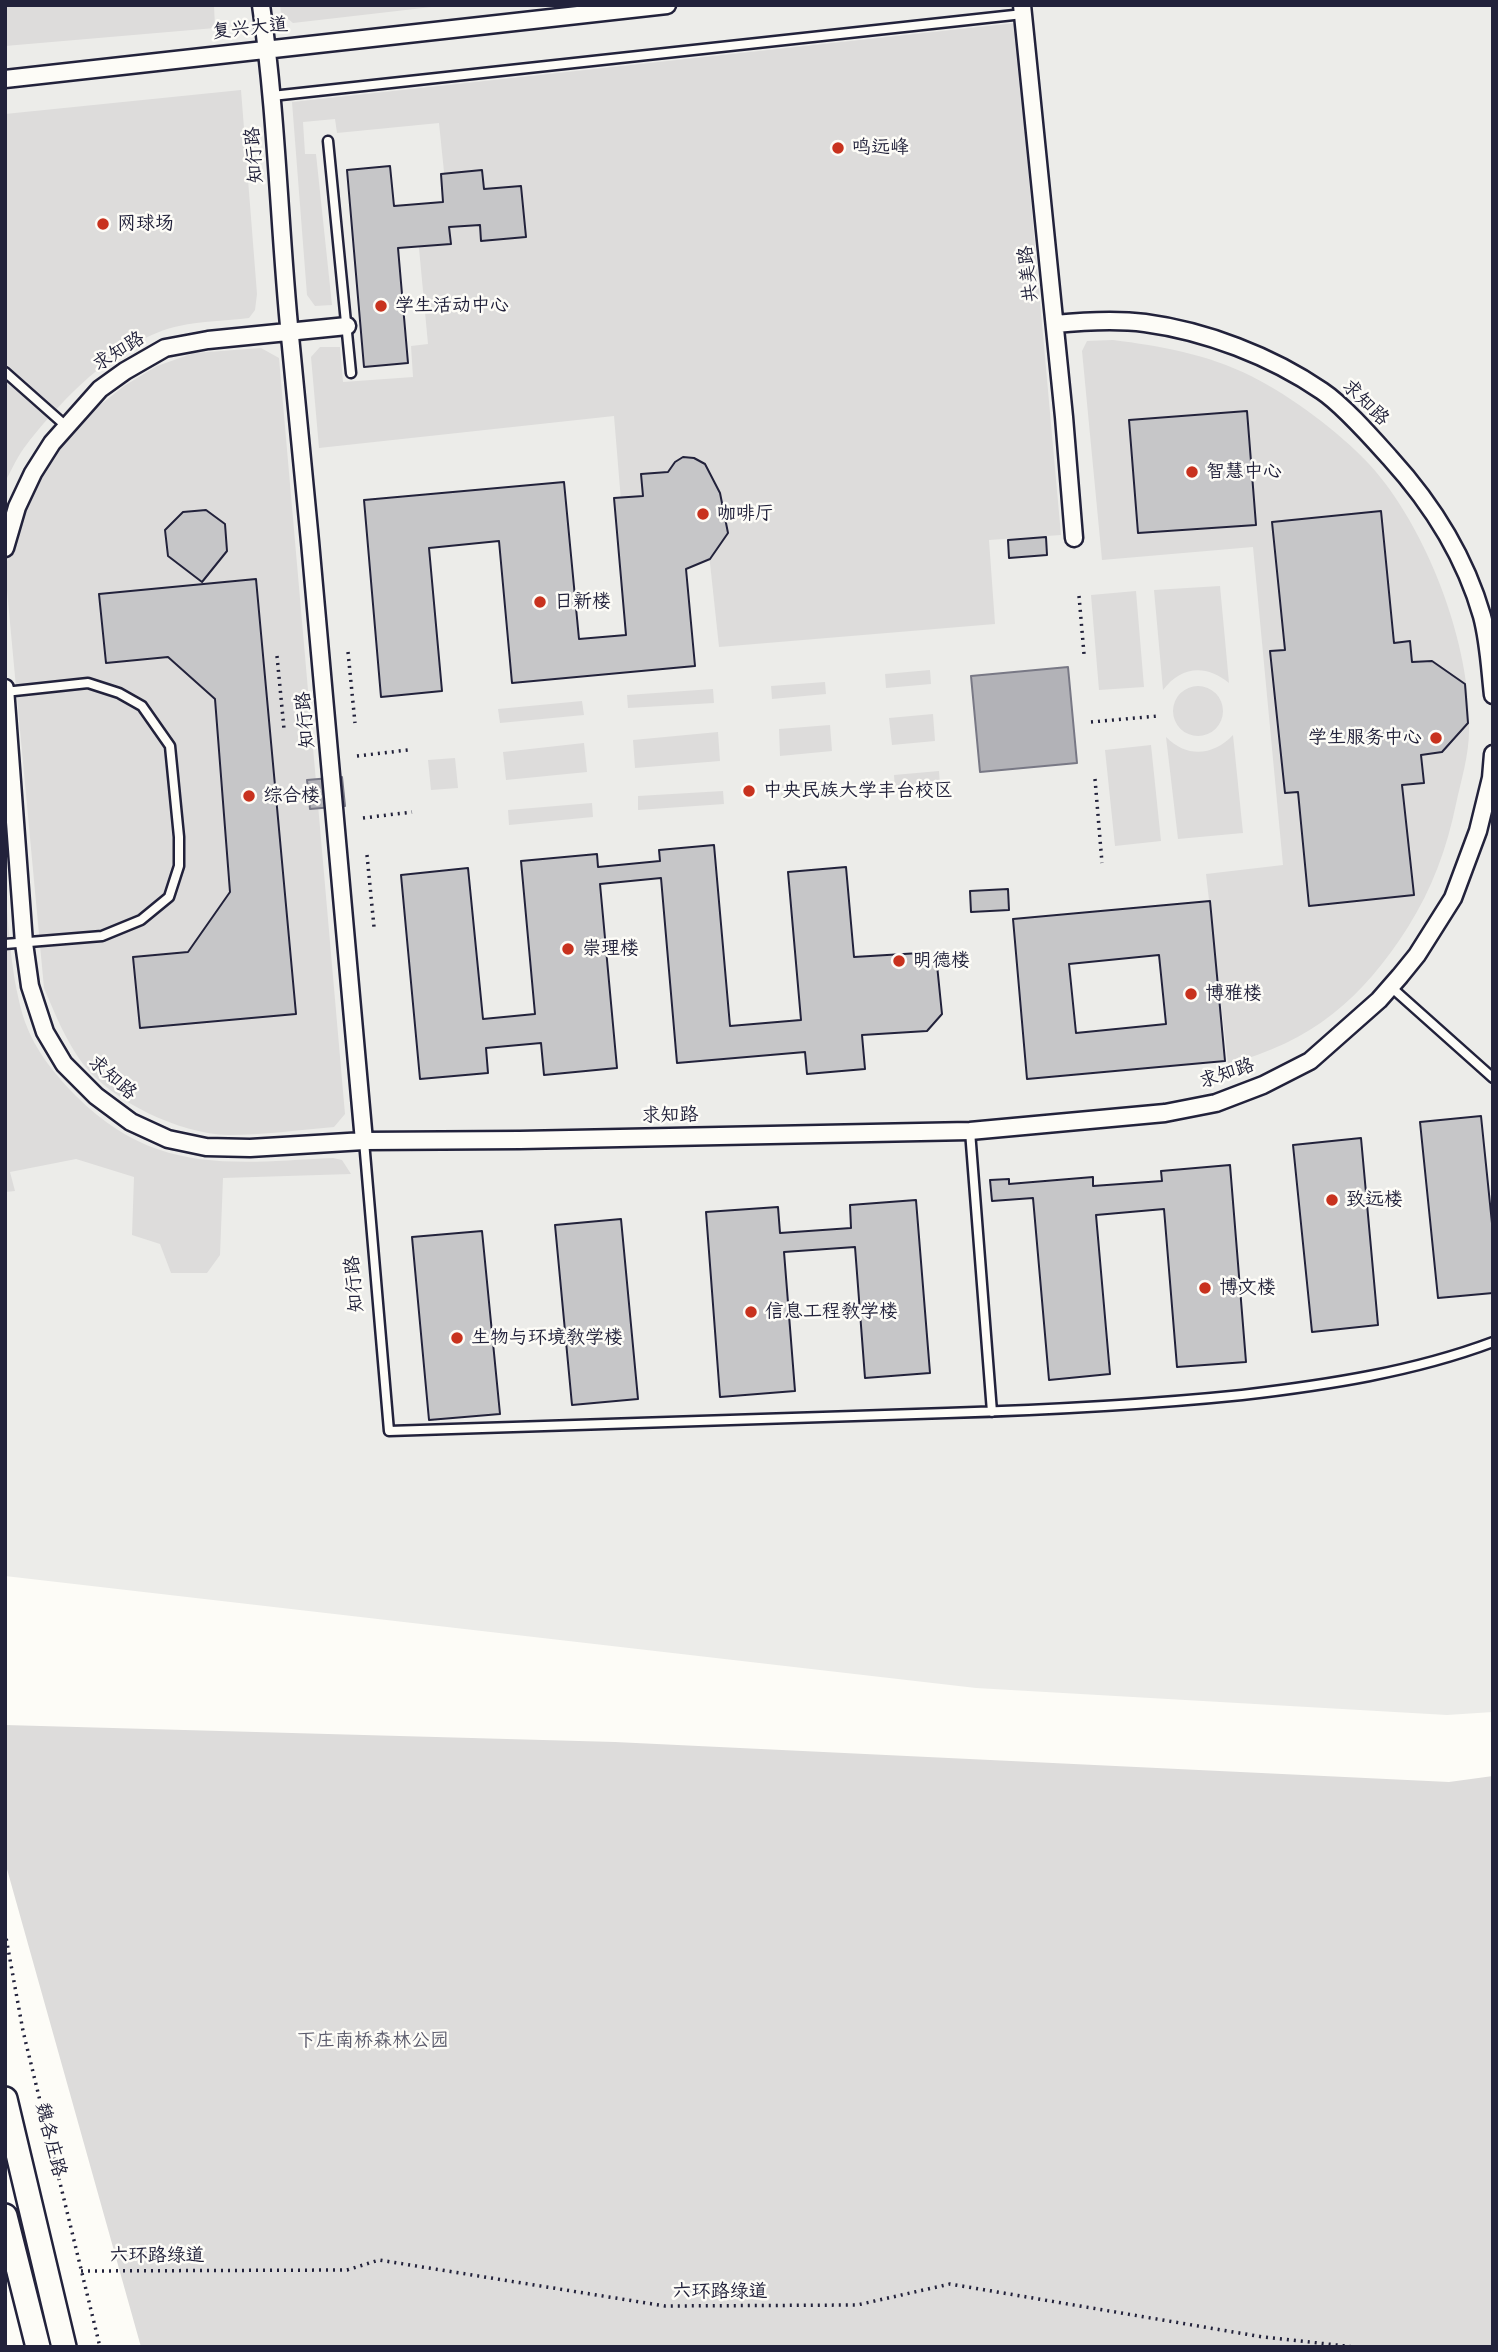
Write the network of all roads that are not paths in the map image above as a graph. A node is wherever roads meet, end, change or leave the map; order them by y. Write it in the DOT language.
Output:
graph roads {
  1 [pos="261,5"];
  2 [pos="667,5"];
  3 [pos="1023,9"];
  4 [pos="268,48"];
  5 [pos="5,79"];
  6 [pos="272,96"];
  7 [pos="328,141"];
  8 [pos="1055,324"];
  9 [pos="347,326"];
  10 [pos="290,332"];
  11 [pos="5,372"];
  12 [pos="351,373"];
  13 [pos="66,426"];
  14 [pos="1074,538"];
  15 [pos="5,548"];
  16 [pos="1490,646"];
  17 [pos="5,690"];
  18 [pos="1493,695"];
  19 [pos="1493,754"];
  20 [pos="9,790"];
  21 [pos="11,848"];
  22 [pos="24,943"];
  23 [pos="5,944"];
  24 [pos="1391,986"];
  25 [pos="1493,1078"];
  26 [pos="970,1131"];
  27 [pos="364,1140"];
  28 [pos="1493,1342"];
  29 [pos="992,1412"];
  30 [pos="5,2099"];
  31 [pos="5,2216"];
  32 [pos="38,2347"];
  33 [pos="64,2347"];
  1 -- 4 [label="street, 知行路"];
  2 -- 4 [label="street, 复兴大道"];
  3 -- 6 [label="lane"];
  3 -- 8 [label="street, 共美路"];
  4 -- 5 [label="street, 复兴大道"];
  4 -- 6 [label="street, 知行路"];
  6 -- 10 [label="street, 知行路"];
  7 -- 9 [label="lane"];
  8 -- 14 [label="street, 共美路"];
  8 -- 16 [label="street, 求知路"];
  9 -- 10 [label="street, 求知路"];
  9 -- 12 [label="lane"];
  10 -- 13 [label="street, 求知路"];
  10 -- 27 [label="street, 知行路"];
  11 -- 13 [label="lane"];
  13 -- 15 [label="street, 求知路"];
  16 -- 18 [label="street, 求知路"];
  17 -- 20 [label="street, 求知路"];
  17 -- 22 [label="lane"];
  19 -- 24 [label="street, 求知路"];
  20 -- 21 [label="street, 求知路"];
  21 -- 22 [label="street, 求知路"];
  22 -- 23 [label="lane"];
  22 -- 27 [label="street, 求知路"];
  24 -- 25 [label="lane"];
  24 -- 26 [label="street, 求知路"];
  26 -- 27 [label="street, 求知路"];
  26 -- 29 [label="lane"];
  27 -- 29 [label="lane, 知行路"];
  28 -- 29 [label="lane"];
  30 -- 33 [label="main road, 魏各庄路"];
  31 -- 32 [label="main road"];
}
